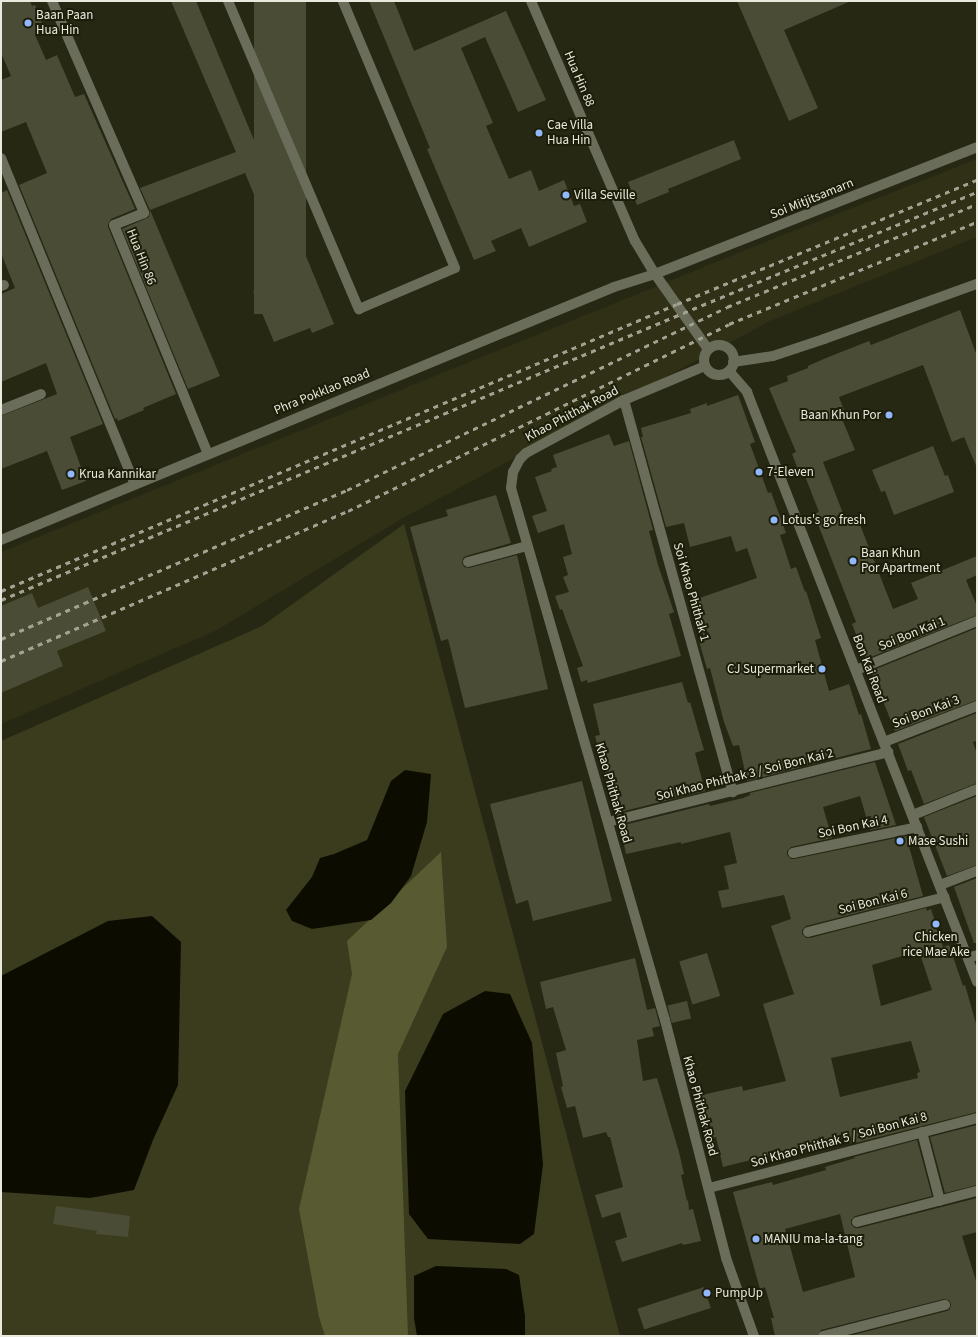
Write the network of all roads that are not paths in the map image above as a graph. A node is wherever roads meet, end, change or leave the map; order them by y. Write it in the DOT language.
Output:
graph roads {
  1 [pos="52,1"];
  2 [pos="228,1"];
  3 [pos="343,1"];
  4 [pos="531,1"];
  5 [pos="977,147"];
  6 [pos="2,161"];
  7 [pos="655,274"];
  8 [pos="976,285"];
  9 [pos="708,349"];
  10 [pos="705,366"];
  11 [pos="731,367"];
  12 [pos="41,394"];
  13 [pos="624,400"];
  14 [pos="1,410"];
  15 [pos="208,454"];
  16 [pos="135,484"];
  17 [pos="1,540"];
  18 [pos="527,546"];
  19 [pos="468,562"];
  20 [pos="977,621"];
  21 [pos="856,670"];
  22 [pos="977,706"];
  23 [pos="886,747"];
  24 [pos="977,789"];
  25 [pos="733,792"];
  26 [pos="913,815"];
  27 [pos="608,822"];
  28 [pos="917,827"];
  29 [pos="793,853"];
  30 [pos="977,871"];
  31 [pos="940,885"];
  32 [pos="945,897"];
  33 [pos="808,932"];
  34 [pos="973,957"];
  35 [pos="977,982"];
  36 [pos="977,1118"];
  37 [pos="922,1132"];
  38 [pos="709,1188"];
  39 [pos="977,1191"];
  40 [pos="940,1201"];
  41 [pos="857,1222"];
  42 [pos="945,1305"];
  43 [pos="754,1336"];
  44 [pos="823,1336"];
  1 -- 15 [label="street, Hua Hin 86"];
  2 -- 3 [label="street"];
  4 -- 7 [label="street, Hua Hin 88"];
  5 -- 7 [label="street, Soi Mitjitsamarn"];
  6 -- 16 [label="street"];
  7 -- 9 [label="street, Hua Hin 88"];
  7 -- 15 [label="street, Phra Pokklao Road"];
  8 -- 11 [label="street"];
  9 -- 10 [label="street"];
  9 -- 11 [label="street"];
  10 -- 11 [label="street"];
  10 -- 13 [label="street, Khao Phithak Road"];
  11 -- 21 [label="street, Bon Kai Road"];
  12 -- 14 [label="street"];
  13 -- 18 [label="street, Khao Phithak Road"];
  13 -- 25 [label="street, Soi Khao Phithak 1"];
  15 -- 16 [label="street, Phra Pokklao Road"];
  16 -- 17 [label="street, Phra Pokklao Road"];
  18 -- 19 [label="street"];
  18 -- 27 [label="street, Khao Phithak Road"];
  20 -- 21 [label="street, Soi Bon Kai 1"];
  21 -- 23 [label="street, Bon Kai Road"];
  22 -- 23 [label="street, Soi Bon Kai 3"];
  23 -- 25 [label="street, Soi Khao Phithak 3 / Soi Bon Kai 2"];
  23 -- 26 [label="street, Bon Kai Road"];
  24 -- 26 [label="street"];
  25 -- 27 [label="street, Soi Khao Phithak 3 / Soi Bon Kai 2"];
  26 -- 28 [label="street, Bon Kai Road"];
  27 -- 38 [label="street, Khao Phithak Road"];
  28 -- 29 [label="street, Soi Bon Kai 4"];
  28 -- 31 [label="street, Bon Kai Road"];
  30 -- 31 [label="street"];
  31 -- 32 [label="street, Bon Kai Road"];
  32 -- 33 [label="street, Soi Bon Kai 6"];
  32 -- 34 [label="street, Bon Kai Road"];
  34 -- 35 [label="street, Bon Kai Road"];
  36 -- 37 [label="street, Soi Khao Phithak 5 / Soi Bon Kai 8"];
  37 -- 38 [label="street, Soi Khao Phithak 5 / Soi Bon Kai 8"];
  37 -- 40 [label="street"];
  38 -- 43 [label="street, Khao Phithak Road"];
  39 -- 40 [label="street"];
  40 -- 41 [label="street"];
  42 -- 44 [label="street"];
}
